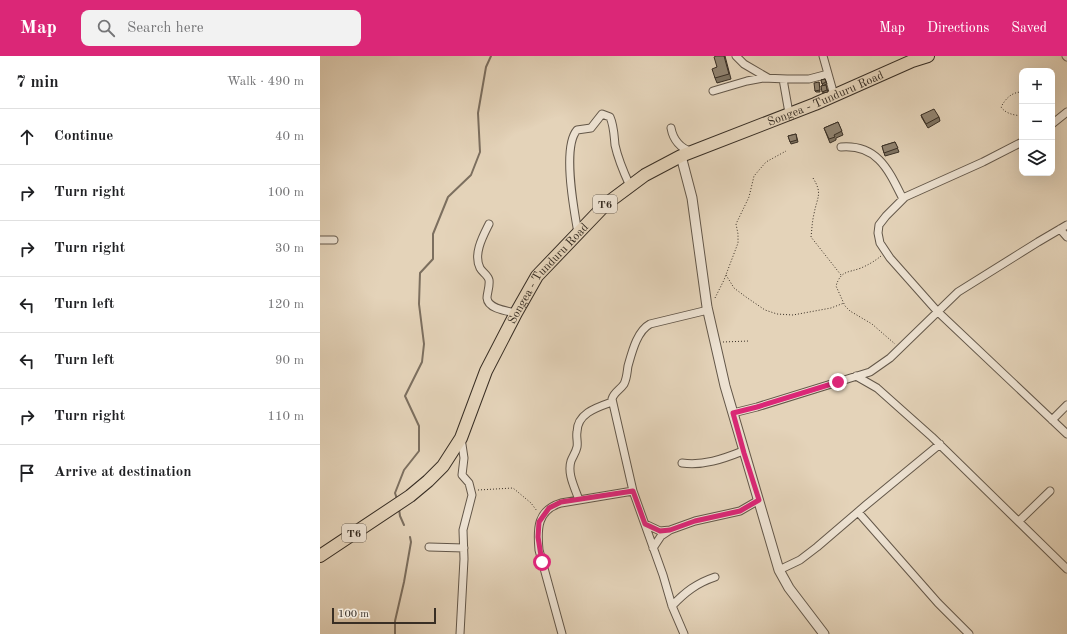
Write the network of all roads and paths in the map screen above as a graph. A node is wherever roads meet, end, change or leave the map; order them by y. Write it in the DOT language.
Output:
graph roads {
  1 [pos="736,56"];
  2 [pos="823,56"];
  3 [pos="928,56"];
  4 [pos="828,74"];
  5 [pos="768,78"];
  6 [pos="783,79"];
  7 [pos="713,91"];
  8 [pos="1019,92"];
  9 [pos="834,95"];
  10 [pos="1067,112"];
  11 [pos="789,113"];
  12 [pos="1019,115"];
  13 [pos="1055,122"];
  14 [pos="671,128"];
  15 [pos="1019,144"];
  16 [pos="841,147"];
  17 [pos="786,151"];
  18 [pos="686,154"];
  19 [pos="813,178"];
  20 [pos="630,186"];
  21 [pos="903,199"];
  22 [pos="489,224"];
  23 [pos="1064,227"];
  24 [pos="578,233"];
  25 [pos="1067,237"];
  26 [pos="320,240"];
  27 [pos="334,240"];
  28 [pos="886,252"];
  29 [pos="726,274"];
  30 [pos="842,275"];
  31 [pos="844,303"];
  32 [pos="708,309"];
  33 [pos="937,311"];
  34 [pos="516,313"];
  35 [pos="749,341"];
  36 [pos="716,342"];
  37 [pos="900,348"];
  38 [pos="876,368"];
  39 [pos="856,376"];
  40 [pos="877,388"];
  41 [pos="612,402"];
  42 [pos="1067,405"];
  43 [pos="733,413"];
  44 [pos="1052,420"];
  45 [pos="1067,434"];
  46 [pos="461,438"];
  47 [pos="940,444"];
  48 [pos="743,451"];
  49 [pos="682,463"];
  50 [pos="472,489"];
  51 [pos="633,491"];
  52 [pos="1050,491"];
  53 [pos="579,500"];
  54 [pos="759,500"];
  55 [pos="858,512"];
  56 [pos="542,518"];
  57 [pos="1019,521"];
  58 [pos="645,524"];
  59 [pos="670,530"];
  60 [pos="429,547"];
  61 [pos="464,548"];
  62 [pos="653,548"];
  63 [pos="320,556"];
  64 [pos="1067,569"];
  65 [pos="779,570"];
  66 [pos="715,577"];
  67 [pos="672,606"];
  68 [pos="460,634"];
  69 [pos="562,634"];
  70 [pos="684,634"];
  71 [pos="824,634"];
  72 [pos="968,634"];
  1 -- 5 [label="street"];
  2 -- 4 [label="street"];
  3 -- 9 [label="highway, Songea - Tunduru Road / T6"];
  4 -- 6 [label="street"];
  4 -- 9 [label="street"];
  5 -- 6 [label="street"];
  5 -- 7 [label="street"];
  6 -- 11 [label="street"];
  8 -- 12 [label="path"];
  9 -- 11 [label="highway, Songea - Tunduru Road / T6"];
  10 -- 13 [label="street"];
  11 -- 18 [label="highway, Songea - Tunduru Road / T6"];
  14 -- 18 [label="street"];
  15 -- 21 [label="street"];
  16 -- 21 [label="street"];
  17 -- 29 [label="path"];
  18 -- 20 [label="highway, Songea - Tunduru Road / T6"];
  18 -- 32 [label="street"];
  19 -- 30 [label="path"];
  20 -- 24 [label="highway, Songea - Tunduru Road / T6"];
  20 -- 24 [label="street"];
  21 -- 28 [label="street"];
  22 -- 34 [label="street"];
  23 -- 25 [label="street"];
  23 -- 33 [label="street"];
  24 -- 34 [label="highway, Songea - Tunduru Road / T6"];
  26 -- 27 [label="street"];
  28 -- 30 [label="path"];
  28 -- 33 [label="street"];
  29 -- 31 [label="path"];
  29 -- 32 [label="path"];
  30 -- 31 [label="path"];
  31 -- 37 [label="path"];
  32 -- 36 [label="street"];
  32 -- 41 [label="street"];
  33 -- 37 [label="street"];
  33 -- 44 [label="street"];
  34 -- 46 [label="highway, Songea - Tunduru Road / T6"];
  35 -- 36 [label="path"];
  36 -- 43 [label="street"];
  37 -- 38 [label="street"];
  38 -- 39 [label="street"];
  38 -- 40 [label="street"];
  39 -- 40 [label="street"];
  39 -- 43 [label="street"];
  40 -- 47 [label="street"];
  41 -- 51 [label="street"];
  41 -- 53 [label="street"];
  42 -- 44 [label="street"];
  43 -- 48 [label="street"];
  44 -- 45 [label="street"];
  46 -- 50 [label="street"];
  46 -- 63 [label="highway, Songea - Tunduru Road / T6"];
  47 -- 55 [label="street"];
  47 -- 57 [label="street"];
  48 -- 49 [label="street"];
  48 -- 54 [label="street"];
  50 -- 56 [label="path"];
  50 -- 61 [label="street"];
  51 -- 53 [label="street"];
  51 -- 58 [label="street"];
  52 -- 57 [label="street"];
  53 -- 56 [label="street"];
  54 -- 59 [label="street"];
  54 -- 65 [label="street"];
  55 -- 65 [label="street"];
  55 -- 72 [label="street"];
  56 -- 69 [label="street"];
  57 -- 64 [label="street"];
  58 -- 59 [label="street"];
  58 -- 62 [label="street"];
  59 -- 62 [label="street"];
  60 -- 61 [label="street"];
  61 -- 68 [label="street"];
  62 -- 67 [label="street"];
  65 -- 71 [label="street"];
  66 -- 67 [label="street"];
  67 -- 70 [label="street"];
}
